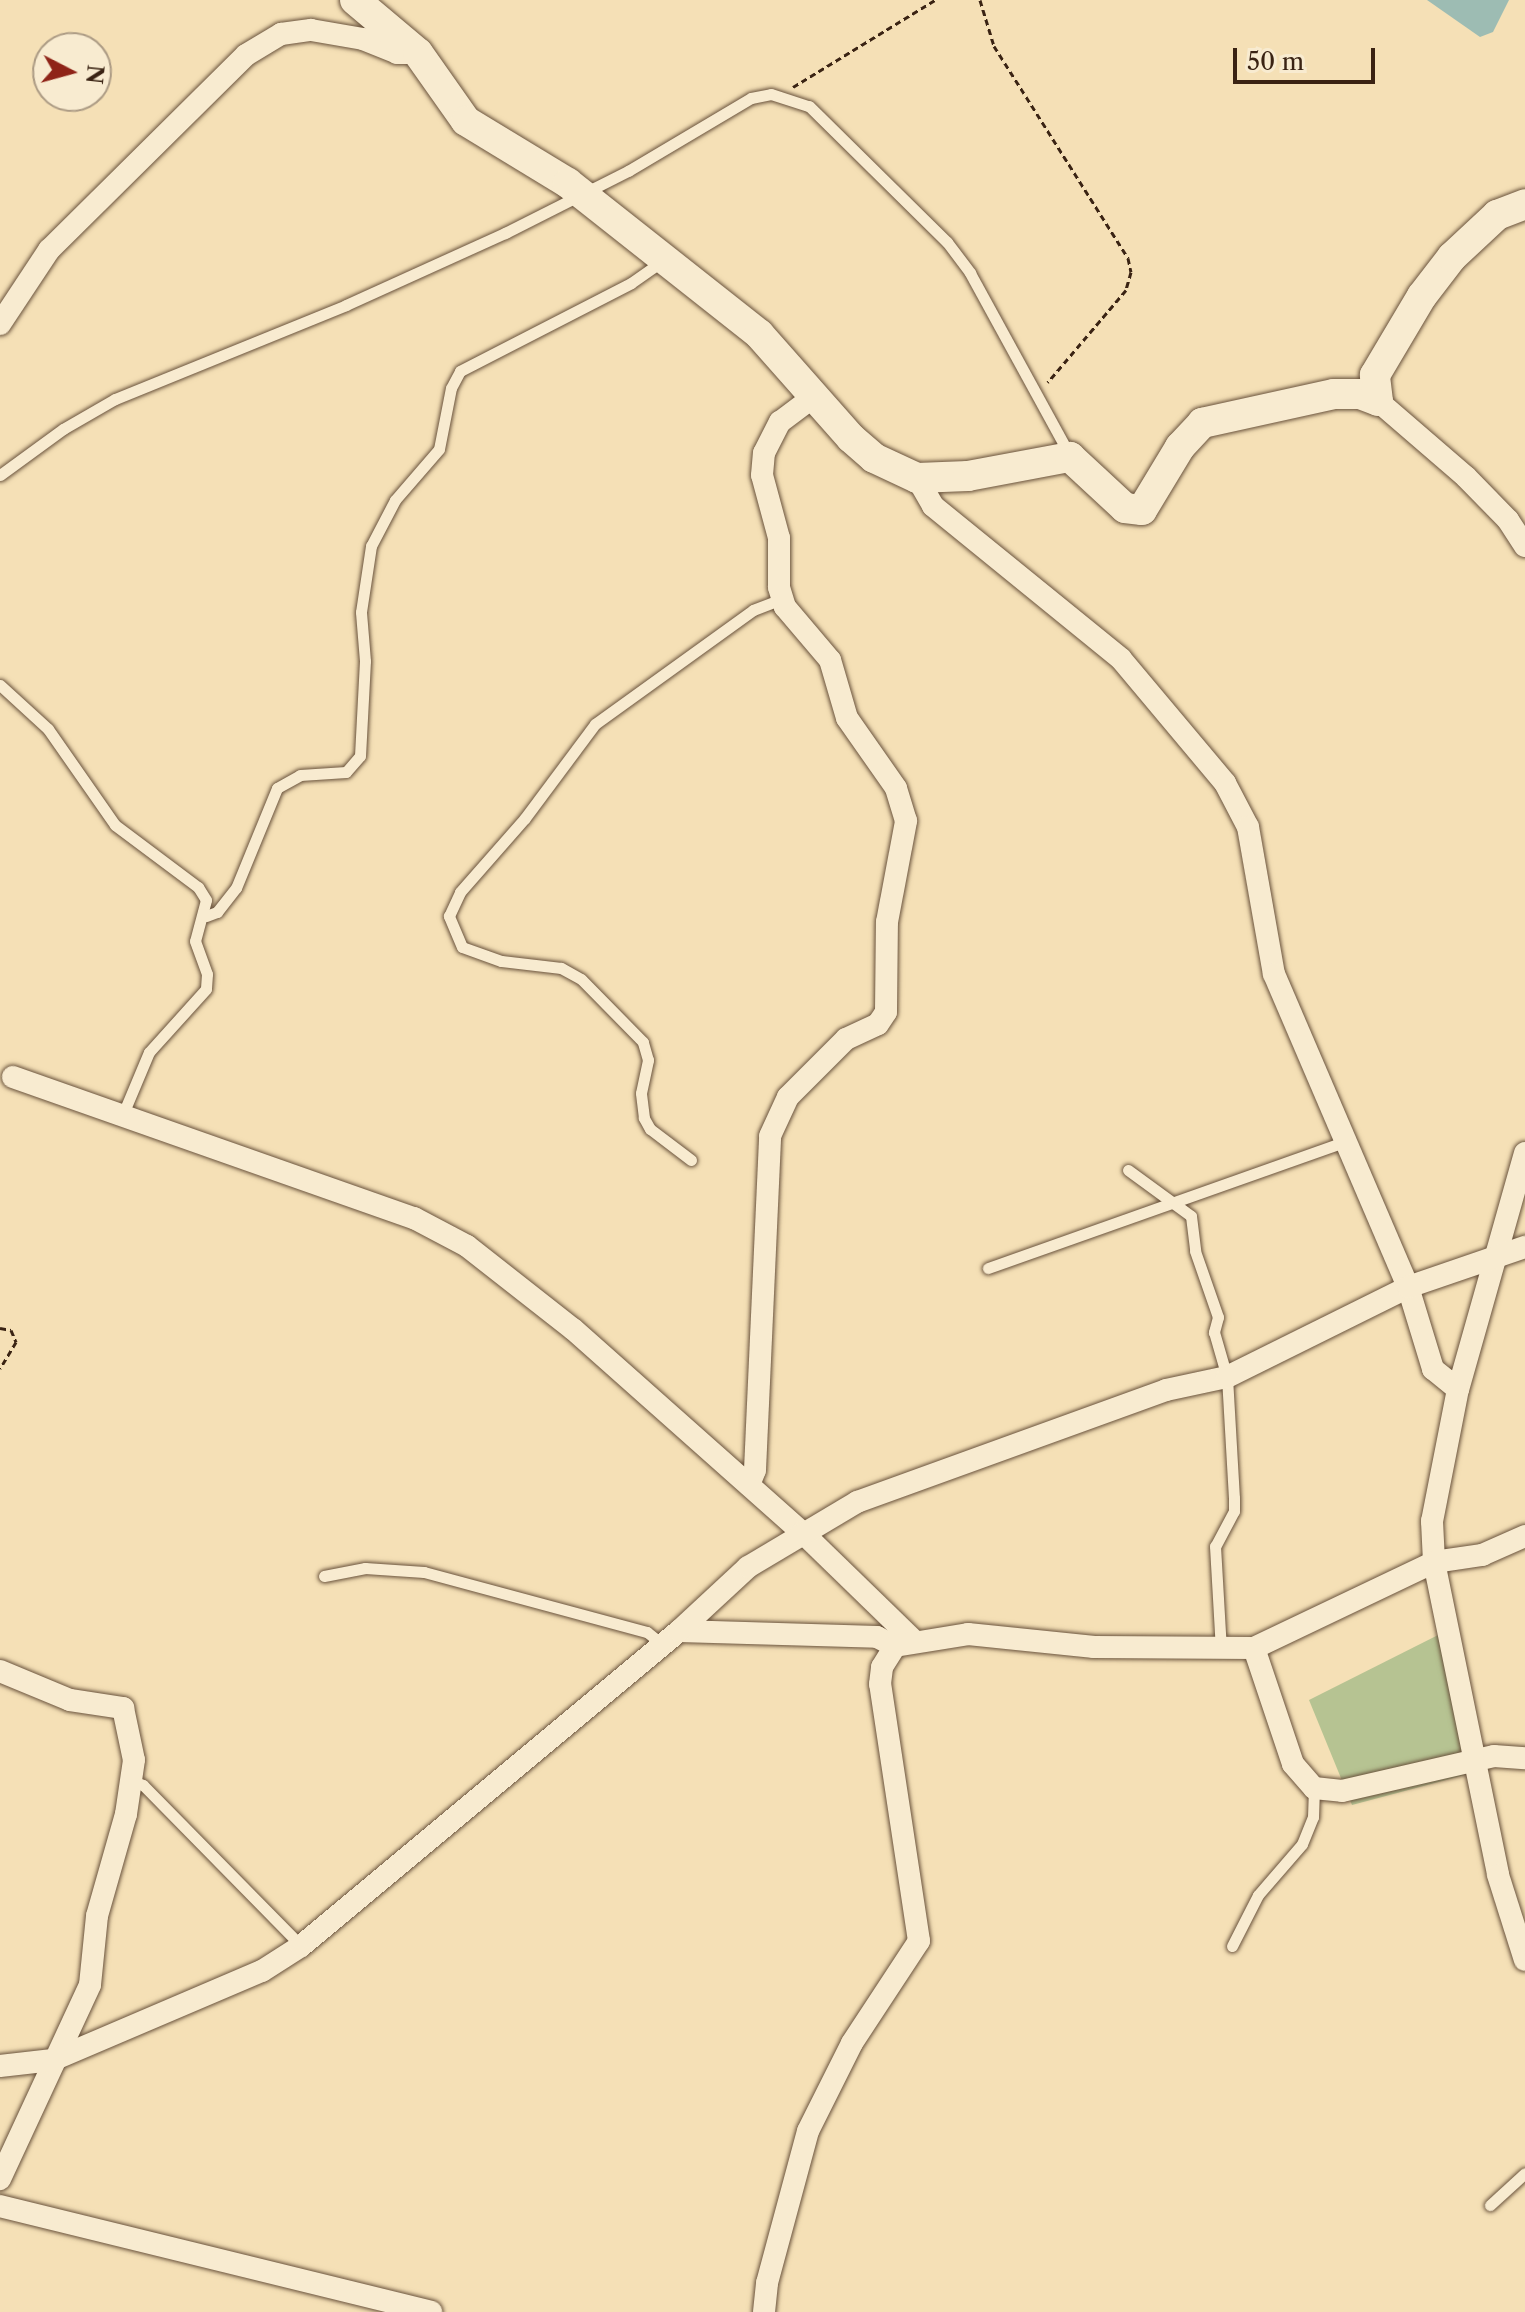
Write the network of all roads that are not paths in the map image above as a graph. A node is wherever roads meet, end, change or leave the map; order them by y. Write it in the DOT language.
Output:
graph roads {
  1 [pos="355,0"];
  2 [pos="418,53"];
  3 [pos="583,195"];
  4 [pos="1525,204"];
  5 [pos="665,260"];
  6 [pos="0,324"];
  7 [pos="812,398"];
  8 [pos="1378,401"];
  9 [pos="1070,457"];
  10 [pos="0,475"];
  11 [pos="917,478"];
  12 [pos="1525,546"];
  13 [pos="782,599"];
  14 [pos="0,685"];
  15 [pos="206,916"];
  16 [pos="13,1077"];
  17 [pos="123,1114"];
  18 [pos="1344,1142"];
  19 [pos="1525,1153"];
  20 [pos="691,1160"];
  21 [pos="1128,1170"];
  22 [pos="1177,1201"];
  23 [pos="1525,1247"];
  24 [pos="1495,1260"];
  25 [pos="988,1268"];
  26 [pos="1408,1287"];
  27 [pos="1227,1377"];
  28 [pos="1458,1389"];
  29 [pos="749,1485"];
  30 [pos="802,1532"];
  31 [pos="1525,1536"];
  32 [pos="1434,1562"];
  33 [pos="324,1576"];
  34 [pos="671,1638"];
  35 [pos="904,1643"];
  36 [pos="1254,1648"];
  37 [pos="1221,1649"];
  38 [pos="0,1671"];
  39 [pos="1525,1758"];
  40 [pos="1476,1759"];
  41 [pos="133,1781"];
  42 [pos="1314,1788"];
  43 [pos="301,1946"];
  44 [pos="1232,1946"];
  45 [pos="1525,1960"];
  46 [pos="53,2060"];
  47 [pos="0,2066"];
  48 [pos="1525,2173"];
  49 [pos="0,2179"];
  50 [pos="1490,2205"];
  51 [pos="0,2206"];
  52 [pos="420,2311"];
  53 [pos="764,2312"];
  1 -- 2 [label="street"];
  2 -- 3 [label="street"];
  2 -- 6 [label="street"];
  3 -- 5 [label="street"];
  3 -- 9 [label="lane"];
  3 -- 10 [label="lane"];
  4 -- 8 [label="street"];
  5 -- 7 [label="street"];
  5 -- 15 [label="lane"];
  7 -- 11 [label="street"];
  7 -- 13 [label="street"];
  8 -- 9 [label="street"];
  8 -- 12 [label="street"];
  9 -- 11 [label="street"];
  11 -- 18 [label="street"];
  13 -- 20 [label="lane"];
  13 -- 29 [label="street"];
  14 -- 15 [label="lane"];
  15 -- 17 [label="lane"];
  16 -- 17 [label="street"];
  17 -- 29 [label="street"];
  18 -- 22 [label="lane"];
  18 -- 26 [label="street"];
  19 -- 24 [label="street"];
  21 -- 22 [label="lane"];
  22 -- 25 [label="lane"];
  22 -- 27 [label="lane"];
  23 -- 24 [label="street"];
  24 -- 26 [label="street"];
  24 -- 28 [label="street"];
  26 -- 27 [label="street"];
  26 -- 28 [label="street"];
  27 -- 30 [label="street"];
  27 -- 37 [label="lane"];
  28 -- 32 [label="street"];
  29 -- 30 [label="street"];
  30 -- 34 [label="street"];
  30 -- 35 [label="street"];
  31 -- 32 [label="street"];
  32 -- 36 [label="street"];
  32 -- 40 [label="street"];
  33 -- 34 [label="lane"];
  34 -- 35 [label="street"];
  34 -- 43 [label="street"];
  35 -- 37 [label="street"];
  35 -- 53 [label="street"];
  36 -- 37 [label="street"];
  36 -- 42 [label="street"];
  38 -- 41 [label="street"];
  39 -- 40 [label="street"];
  40 -- 42 [label="street"];
  40 -- 45 [label="street"];
  41 -- 43 [label="lane"];
  41 -- 46 [label="street"];
  42 -- 44 [label="lane"];
  43 -- 46 [label="street"];
  46 -- 47 [label="street"];
  46 -- 49 [label="street"];
  48 -- 50 [label="lane"];
  51 -- 52 [label="street"];
}
